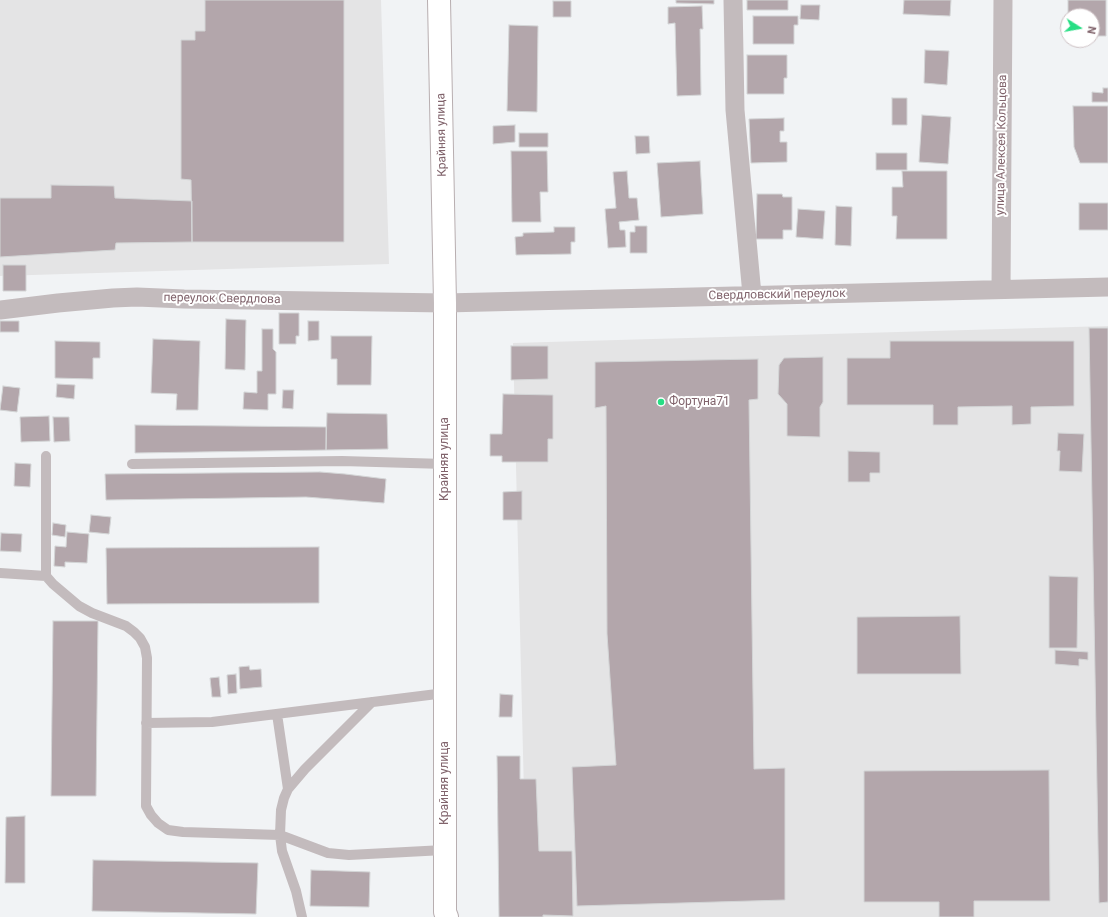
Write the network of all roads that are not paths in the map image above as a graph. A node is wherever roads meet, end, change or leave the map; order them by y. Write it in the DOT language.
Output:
graph roads {
  1 [pos="439,0"];
  2 [pos="733,0"];
  3 [pos="1003,0"];
  4 [pos="1108,287"];
  5 [pos="1001,289"];
  6 [pos="752,295"];
  7 [pos="445,302"];
  8 [pos="0,310"];
  9 [pos="46,456"];
  10 [pos="132,464"];
  11 [pos="445,464"];
  12 [pos="0,573"];
  13 [pos="46,576"];
  14 [pos="445,693"];
  15 [pos="372,702"];
  16 [pos="277,714"];
  17 [pos="146,723"];
  18 [pos="288,789"];
  19 [pos="280,835"];
  20 [pos="444,850"];
  21 [pos="302,917"];
  22 [pos="447,917"];
  1 -- 7 [label="main road, Крайняя улица"];
  2 -- 6 [label="street"];
  3 -- 5 [label="street, улица Алексея Кольцова"];
  4 -- 5 [label="street, Свердловский переулок"];
  5 -- 6 [label="street, Свердловский переулок"];
  6 -- 7 [label="street, Свердловский переулок"];
  7 -- 8 [label="street, переулок Свердлова"];
  7 -- 11 [label="main road, Крайняя улица"];
  9 -- 13 [label="lane"];
  10 -- 11 [label="lane"];
  11 -- 14 [label="main road, Крайняя улица"];
  12 -- 13 [label="lane"];
  13 -- 17 [label="lane"];
  14 -- 15 [label="lane"];
  14 -- 20 [label="main road, Крайняя улица"];
  15 -- 16 [label="lane"];
  15 -- 18 [label="lane"];
  16 -- 17 [label="lane"];
  16 -- 18 [label="lane"];
  17 -- 19 [label="lane"];
  18 -- 19 [label="lane"];
  19 -- 20 [label="lane"];
  19 -- 21 [label="lane"];
  20 -- 22 [label="main road, Крайняя улица"];
}
